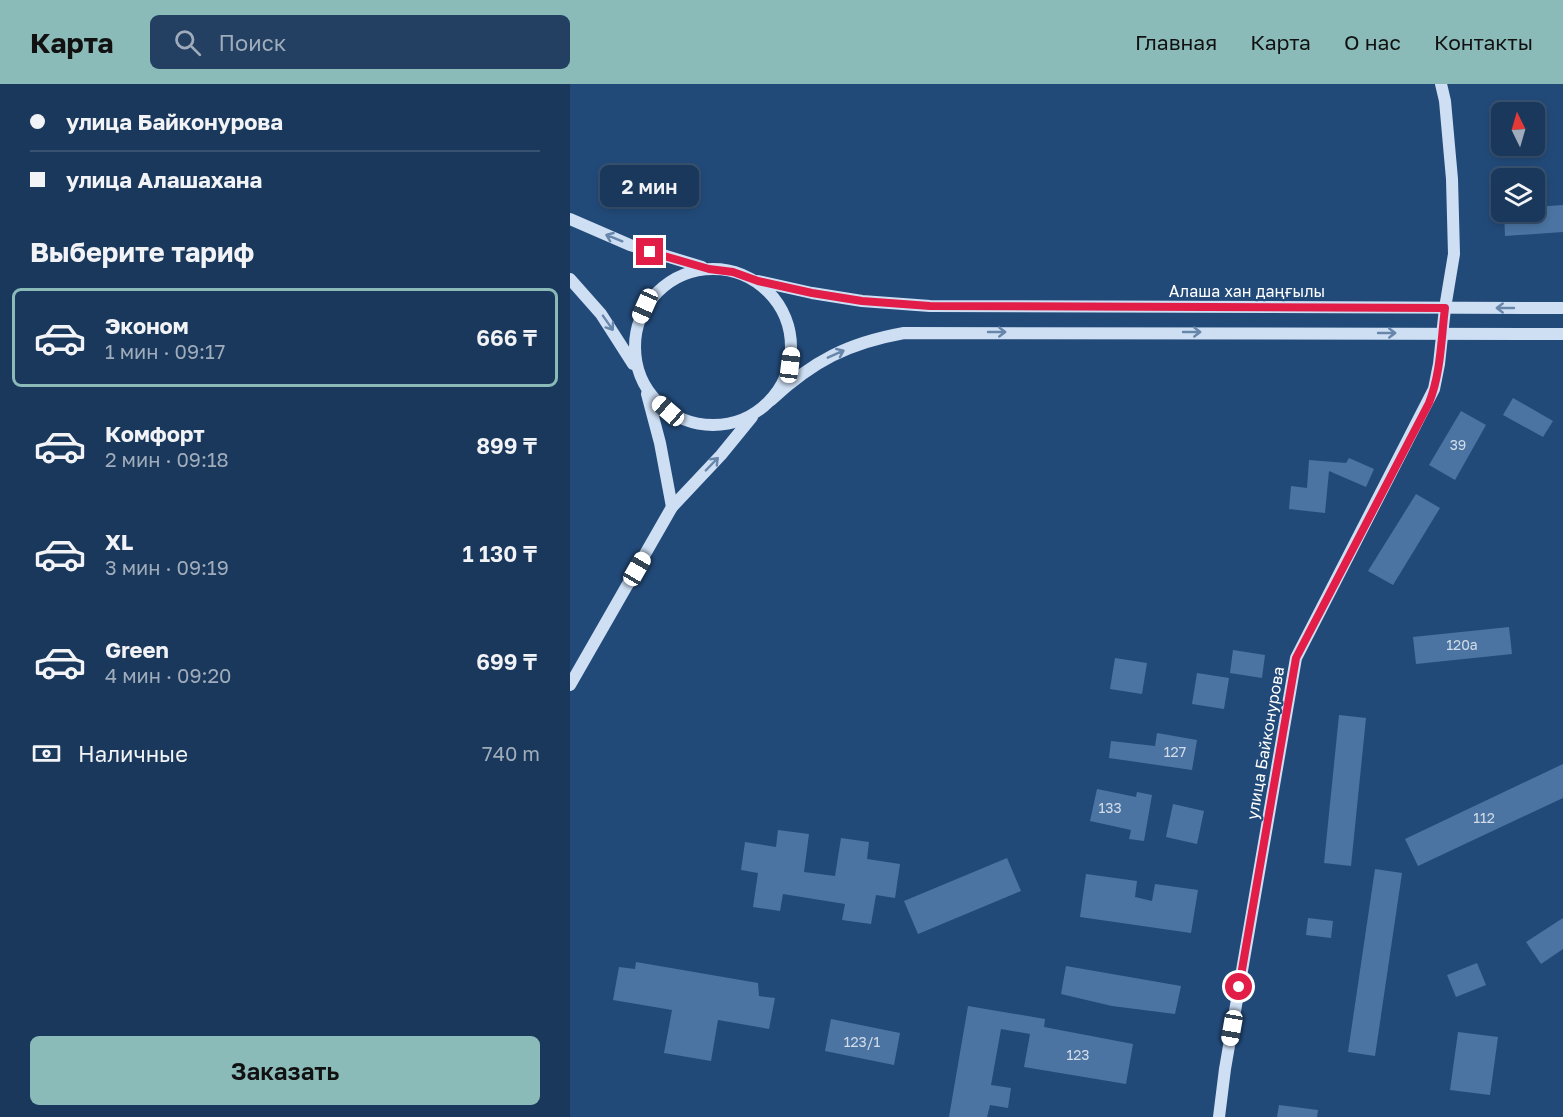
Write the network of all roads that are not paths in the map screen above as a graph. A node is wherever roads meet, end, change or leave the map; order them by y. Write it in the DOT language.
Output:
graph roads {
  1 [pos="1441,84"];
  2 [pos="570,219"];
  3 [pos="709,269"];
  4 [pos="570,279"];
  5 [pos="758,281"];
  6 [pos="1445,308"];
  7 [pos="1563,309"];
  8 [pos="1442,333"];
  9 [pos="1563,334"];
  10 [pos="642,380"];
  11 [pos="771,400"];
  12 [pos="757,412"];
  13 [pos="672,507"];
  14 [pos="570,685"];
  15 [pos="1220,1117"];
  1 -- 6 [label="main road, улица Байконурова"];
  3 -- 2 [label="main road, one-way"];
  3 -- 5 [label="main road"];
  3 -- 10 [label="main road"];
  4 -- 10 [label="main road, one-way"];
  5 -- 6 [label="main road, Алаша хан даңғылы"];
  5 -- 11 [label="main road"];
  7 -- 6 [label="main road, Алаша хан даңғылы, one-way"];
  6 -- 8 [label="main road, улица Байконурова"];
  8 -- 9 [label="main road"];
  11 -- 8 [label="main road, one-way"];
  8 -- 15 [label="main road, улица Байконурова"];
  10 -- 12 [label="main road"];
  10 -- 13 [label="main road"];
  11 -- 12 [label="main road"];
  13 -- 12 [label="main road, one-way"];
  13 -- 14 [label="main road"];
}
